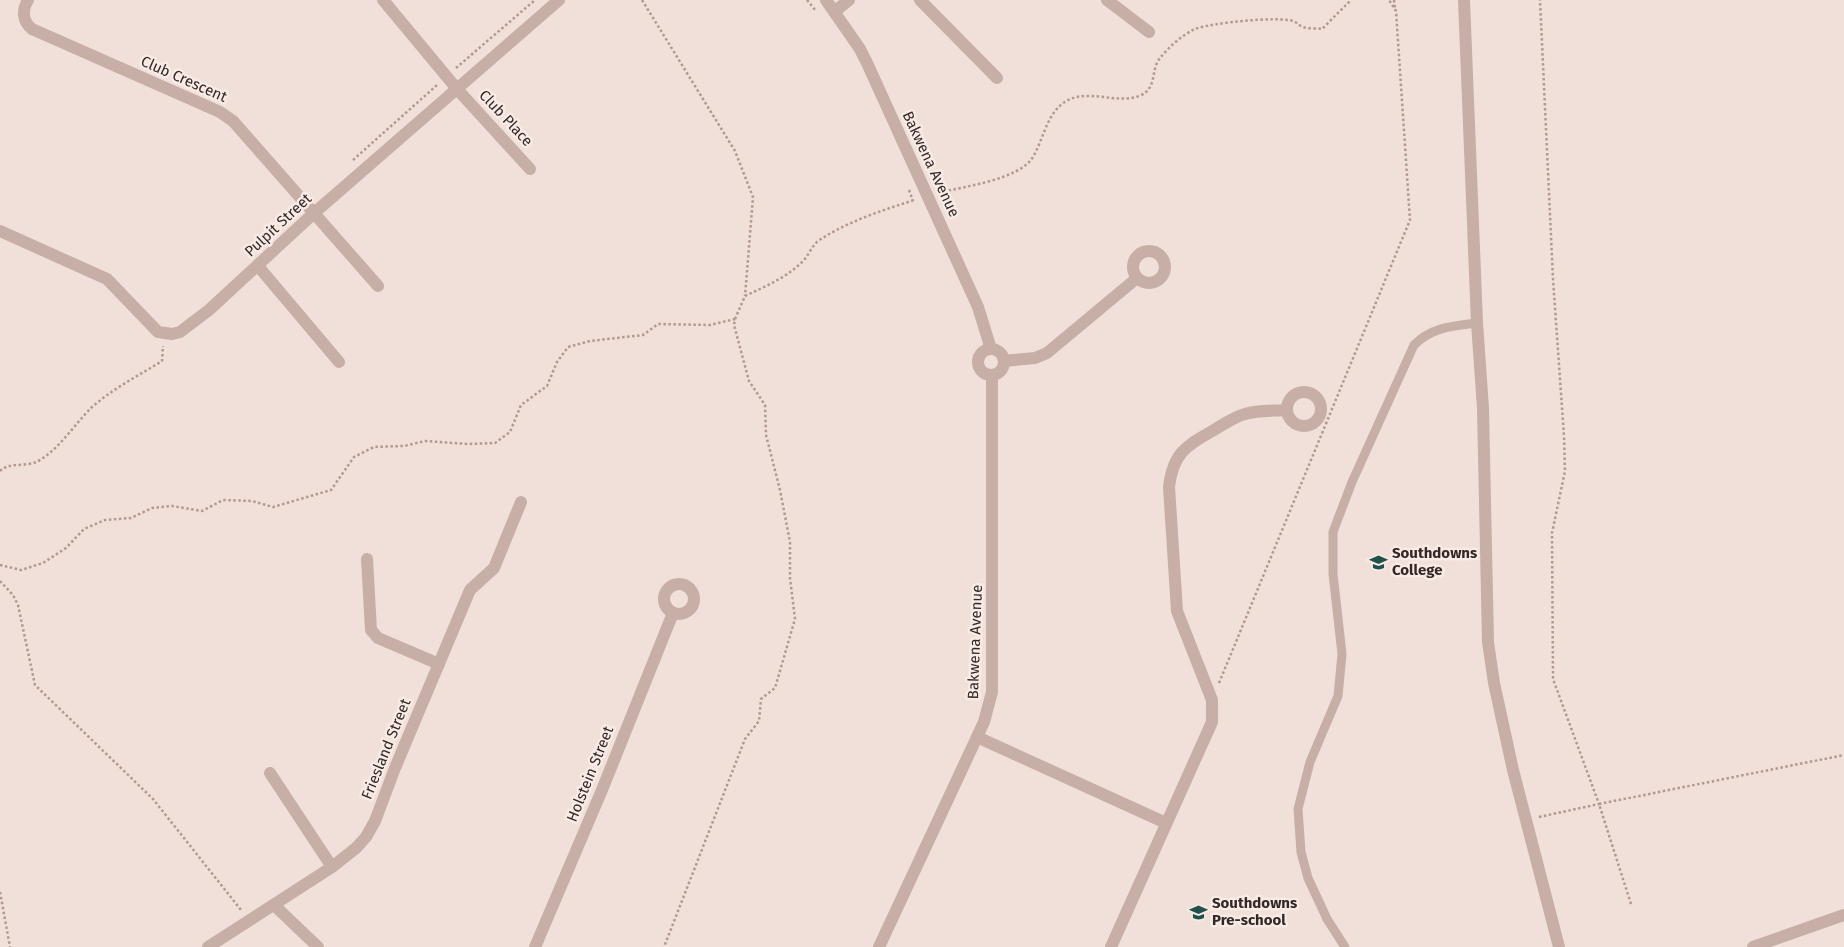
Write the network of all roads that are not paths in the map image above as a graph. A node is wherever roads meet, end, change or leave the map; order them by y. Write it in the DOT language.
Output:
graph roads {
  1 [pos="28,0"];
  2 [pos="383,0"];
  3 [pos="558,0"];
  4 [pos="826,0"];
  5 [pos="849,0"];
  6 [pos="920,0"];
  7 [pos="1107,0"];
  8 [pos="1464,0"];
  9 [pos="834,12"];
  10 [pos="1149,32"];
  11 [pos="997,78"];
  12 [pos="457,89"];
  13 [pos="530,169"];
  14 [pos="313,214"];
  15 [pos="0,230"];
  16 [pos="258,266"];
  17 [pos="1137,278"];
  18 [pos="378,286"];
  19 [pos="1477,323"];
  20 [pos="990,349"];
  21 [pos="1004,361"];
  22 [pos="340,362"];
  23 [pos="992,375"];
  24 [pos="1287,410"];
  25 [pos="521,502"];
  26 [pos="367,559"];
  27 [pos="673,613"];
  28 [pos="439,664"];
  29 [pos="977,737"];
  30 [pos="270,773"];
  31 [pos="1166,823"];
  32 [pos="332,867"];
  33 [pos="274,905"];
  34 [pos="1844,915"];
  35 [pos="208,947"];
  36 [pos="318,947"];
  37 [pos="535,947"];
  38 [pos="879,947"];
  39 [pos="1111,947"];
  40 [pos="1345,947"];
  41 [pos="1559,947"];
  42 [pos="1753,947"];
  1 -- 14 [label="street, Club Crescent"];
  2 -- 12 [label="street"];
  3 -- 12 [label="street, Pulpit Street"];
  4 -- 9 [label="street, Bakwena Avenue"];
  5 -- 9 [label="street"];
  6 -- 11 [label="street"];
  7 -- 10 [label="street"];
  8 -- 19 [label="street"];
  9 -- 20 [label="street, Bakwena Avenue"];
  12 -- 13 [label="street, Club Place"];
  12 -- 14 [label="street, Pulpit Street"];
  14 -- 16 [label="street, Pulpit Street"];
  14 -- 18 [label="street, Club Crescent"];
  15 -- 16 [label="street, Pulpit Street"];
  16 -- 22 [label="street"];
  17 -- 21 [label="street"];
  19 -- 40 [label="lane"];
  19 -- 41 [label="street"];
  20 -- 21 [label="street"];
  20 -- 23 [label="street"];
  21 -- 23 [label="street"];
  23 -- 29 [label="street, Bakwena Avenue"];
  24 -- 31 [label="street"];
  25 -- 28 [label="street, Friesland Street"];
  26 -- 28 [label="street"];
  27 -- 37 [label="street, Holstein Street"];
  28 -- 32 [label="street, Friesland Street"];
  29 -- 31 [label="street"];
  29 -- 38 [label="street, Bakwena Avenue"];
  30 -- 32 [label="street"];
  31 -- 39 [label="street"];
  32 -- 33 [label="street, Friesland Street"];
  33 -- 35 [label="street, Friesland Street"];
  33 -- 36 [label="street"];
  34 -- 42 [label="street"];
}
